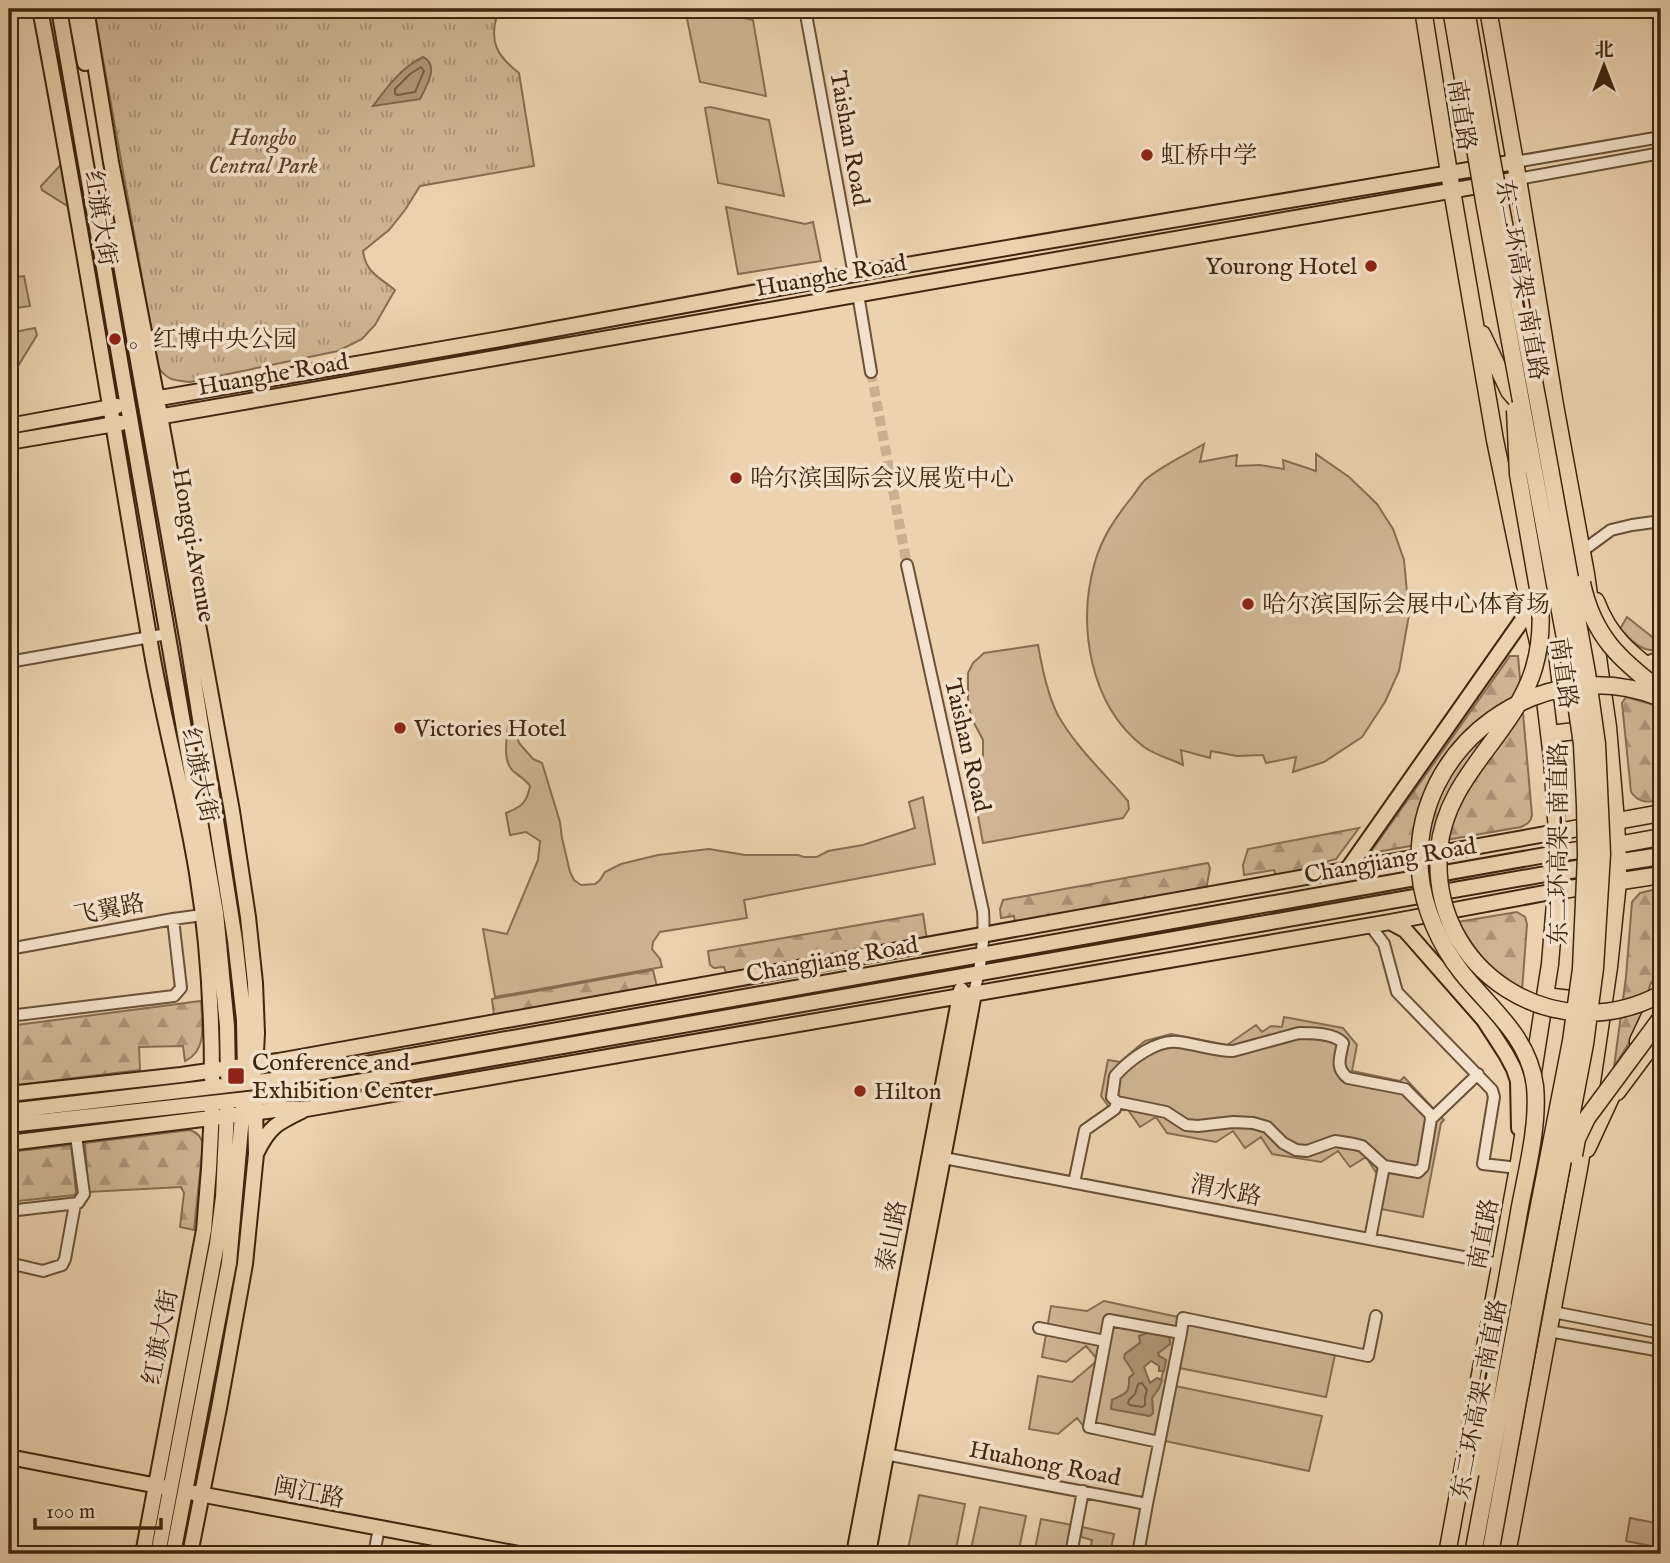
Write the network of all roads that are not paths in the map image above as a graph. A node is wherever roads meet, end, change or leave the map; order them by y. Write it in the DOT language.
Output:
graph roads {
  1 [pos="40,9"];
  2 [pos="59,9"];
  3 [pos="75,9"];
  4 [pos="86,9"];
  5 [pos="805,9"];
  6 [pos="1423,9"];
  7 [pos="1451,9"];
  8 [pos="1466,9"];
  9 [pos="1488,9"];
  10 [pos="1661,137"];
  11 [pos="1661,153"];
  12 [pos="1515,162"];
  13 [pos="1448,173"];
  14 [pos="1518,179"];
  15 [pos="1453,191"];
  16 [pos="854,275"];
  17 [pos="858,294"];
  18 [pos="1539,308"];
  19 [pos="1473,316"];
  20 [pos="1512,349"];
  21 [pos="871,372"];
  22 [pos="151,400"];
  23 [pos="1538,402"];
  24 [pos="127,404"];
  25 [pos="110,407"];
  26 [pos="154,418"];
  27 [pos="130,422"];
  28 [pos="114,425"];
  29 [pos="9,426"];
  30 [pos="9,442"];
  31 [pos="1571,495"];
  32 [pos="1508,505"];
  33 [pos="1661,522"];
  34 [pos="1581,552"];
  35 [pos="907,565"];
  36 [pos="1586,574"];
  37 [pos="1530,609"];
  38 [pos="167,634"];
  39 [pos="149,637"];
  40 [pos="1661,657"];
  41 [pos="9,662"];
  42 [pos="1643,663"];
  43 [pos="1661,677"];
  44 [pos="1661,691"];
  45 [pos="1661,698"];
  46 [pos="1608,726"];
  47 [pos="1550,734"];
  48 [pos="1661,813"];
  49 [pos="1616,821"];
  50 [pos="1557,832"];
  51 [pos="1661,837"];
  52 [pos="1617,845"];
  53 [pos="1557,853"];
  54 [pos="1661,856"];
  55 [pos="1618,863"];
  56 [pos="1347,870"];
  57 [pos="1557,872"];
  58 [pos="1661,875"];
  59 [pos="1618,882"];
  60 [pos="1556,891"];
  61 [pos="210,914"];
  62 [pos="173,919"];
  63 [pos="1390,922"];
  64 [pos="1370,925"];
  65 [pos="965,931"];
  66 [pos="985,934"];
  67 [pos="9,949"];
  68 [pos="983,955"];
  69 [pos="966,958"];
  70 [pos="979,973"];
  71 [pos="964,976"];
  72 [pos="1661,993"];
  73 [pos="967,995"];
  74 [pos="1545,996"];
  75 [pos="1604,1003"];
  76 [pos="9,1016"];
  77 [pos="1661,1018"];
  78 [pos="257,1033"];
  79 [pos="1661,1033"];
  80 [pos="211,1039"];
  81 [pos="305,1056"];
  82 [pos="250,1065"];
  83 [pos="220,1069"];
  84 [pos="1478,1074"];
  85 [pos="181,1075"];
  86 [pos="249,1083"];
  87 [pos="228,1093"];
  88 [pos="9,1094"];
  89 [pos="212,1095"];
  90 [pos="1116,1102"];
  91 [pos="1608,1105"];
  92 [pos="249,1106"];
  93 [pos="306,1109"];
  94 [pos="9,1111"];
  95 [pos="227,1117"];
  96 [pos="212,1119"];
  97 [pos="1431,1119"];
  98 [pos="173,1123"];
  99 [pos="9,1125"];
  100 [pos="76,1136"];
  101 [pos="9,1143"];
  102 [pos="210,1145"];
  103 [pos="256,1154"];
  104 [pos="944,1158"];
  105 [pos="1580,1163"];
  106 [pos="1384,1167"];
  107 [pos="1518,1168"];
  108 [pos="1074,1182"];
  109 [pos="75,1204"];
  110 [pos="9,1211"];
  111 [pos="1370,1239"];
  112 [pos="9,1263"];
  113 [pos="1500,1264"];
  114 [pos="1553,1312"];
  115 [pos="1376,1316"];
  116 [pos="1039,1328"];
  117 [pos="1549,1331"];
  118 [pos="1181,1333"];
  119 [pos="1661,1333"];
  120 [pos="1105,1341"];
  121 [pos="1661,1351"];
  122 [pos="1159,1442"];
  123 [pos="885,1454"];
  124 [pos="9,1457"];
  125 [pos="9,1466"];
  126 [pos="155,1490"];
  127 [pos="1083,1492"];
  128 [pos="177,1494"];
  129 [pos="202,1499"];
  130 [pos="1147,1504"];
  131 [pos="1479,1520"];
  132 [pos="1497,1520"];
  133 [pos="378,1532"];
  134 [pos="143,1554"];
  135 [pos="158,1554"];
  136 [pos="173,1554"];
  137 [pos="190,1554"];
  138 [pos="374,1554"];
  139 [pos="467,1554"];
  140 [pos="519,1554"];
  141 [pos="854,1554"];
  142 [pos="868,1554"];
  143 [pos="1071,1554"];
  144 [pos="1138,1554"];
  145 [pos="1447,1554"];
  146 [pos="1473,1554"];
  147 [pos="1490,1554"];
  148 [pos="1507,1554"];
  1 -- 25 [label="main road, 红旗大街"];
  2 -- 24 [label="main road, Hongqi Avenue"];
  3 -- 22 [label="main road"];
  4 -- 22 [label="main road, 红旗大街"];
  5 -- 16 [label="street, Taishan Road"];
  6 -- 13 [label="highway, 南直路"];
  7 -- 20 [label="highway, 东二环高架-南直路, bridge"];
  8 -- 23 [label="highway, 东二环高架-南直路, bridge"];
  9 -- 12 [label="highway, 南直路"];
  10 -- 12 [label="street, Huanghe Road"];
  11 -- 14 [label="street, Huanghe Road"];
  12 -- 13 [label="main road, Huanghe Road"];
  12 -- 14 [label="highway, 南直路"];
  13 -- 15 [label="highway, 南直路"];
  13 -- 16 [label="main road, Huanghe Road"];
  14 -- 15 [label="main road, Huanghe Road"];
  14 -- 18 [label="highway, 南直路"];
  15 -- 17 [label="main road, Huanghe Road"];
  15 -- 19 [label="highway, 南直路"];
  16 -- 22 [label="main road, Huanghe Road"];
  17 -- 21 [label="street"];
  17 -- 26 [label="main road, Huanghe Road"];
  18 -- 19 [label="highway"];
  18 -- 31 [label="highway, 南直路"];
  19 -- 32 [label="highway, 南直路"];
  20 -- 72 [label="highway, bridge"];
  20 -- 131 [label="highway, 东二环高架-南直路, bridge"];
  22 -- 24 [label="main road, Huanghe Road"];
  22 -- 26 [label="main road, 红旗大街"];
  23 -- 44 [label="highway, bridge"];
  23 -- 132 [label="highway, 东二环高架-南直路, bridge"];
  24 -- 25 [label="main road, Huanghe Road"];
  24 -- 27 [label="main road, Hongqi Avenue"];
  25 -- 28 [label="main road, 红旗大街"];
  25 -- 29 [label="main road, Huanghe Road"];
  26 -- 27 [label="main road, Huanghe Road"];
  26 -- 78 [label="main road, 红旗大街"];
  26 -- 82 [label="main road, Hongqi Avenue"];
  27 -- 28 [label="main road, Huanghe Road"];
  27 -- 38 [label="main road, Hongqi Avenue"];
  28 -- 30 [label="main road, Huanghe Road"];
  28 -- 39 [label="main road, 红旗大街"];
  31 -- 32 [label="highway"];
  31 -- 34 [label="highway, 南直路"];
  32 -- 37 [label="highway, 南直路"];
  33 -- 34 [label="street"];
  34 -- 36 [label="highway, 南直路"];
  35 -- 66 [label="street, Taishan Road"];
  36 -- 42 [label="highway"];
  36 -- 46 [label="highway, 南直路"];
  37 -- 47 [label="highway, 南直路"];
  37 -- 56 [label="main road"];
  38 -- 39 [label="street"];
  38 -- 61 [label="main road, Hongqi Avenue"];
  39 -- 41 [label="street"];
  39 -- 61 [label="main road, 红旗大街"];
  40 -- 42 [label="street"];
  42 -- 43 [label="highway"];
  45 -- 131 [label="highway, bridge"];
  46 -- 47 [label="highway"];
  46 -- 49 [label="highway, 南直路"];
  47 -- 50 [label="highway, 南直路"];
  48 -- 49 [label="highway"];
  49 -- 50 [label="highway"];
  49 -- 52 [label="highway, 南直路"];
  50 -- 53 [label="highway, 南直路"];
  50 -- 56 [label="main road"];
  51 -- 52 [label="highway, Changjiang Road"];
  52 -- 53 [label="highway, Changjiang Road"];
  52 -- 55 [label="highway, 南直路"];
  53 -- 57 [label="highway, 南直路"];
  53 -- 68 [label="main road, Changjiang Road"];
  54 -- 55 [label="highway, Changjiang Road"];
  55 -- 57 [label="highway, Changjiang Road"];
  55 -- 59 [label="highway, 南直路"];
  56 -- 66 [label="main road"];
  57 -- 60 [label="highway, 南直路"];
  57 -- 70 [label="main road, Changjiang Road"];
  58 -- 59 [label="highway"];
  59 -- 60 [label="highway"];
  59 -- 75 [label="highway, 南直路"];
  60 -- 63 [label="main road"];
  60 -- 74 [label="highway, 南直路"];
  61 -- 62 [label="street, 飞翼路"];
  61 -- 80 [label="main road, 红旗大街"];
  61 -- 83 [label="main road, Hongqi Avenue"];
  62 -- 67 [label="street, 飞翼路"];
  62 -- 76 [label="street"];
  63 -- 64 [label="main road"];
  63 -- 107 [label="main road"];
  64 -- 73 [label="main road"];
  64 -- 84 [label="street"];
  65 -- 66 [label="main road"];
  65 -- 69 [label="main road, 泰山路"];
  65 -- 81 [label="main road"];
  66 -- 68 [label="street, 泰山路"];
  68 -- 69 [label="main road, Changjiang Road"];
  68 -- 70 [label="street, 泰山路"];
  69 -- 71 [label="main road, 泰山路"];
  69 -- 86 [label="main road, Changjiang Road"];
  70 -- 71 [label="main road, Changjiang Road"];
  70 -- 73 [label="street, 泰山路"];
  71 -- 73 [label="main road, 泰山路"];
  71 -- 92 [label="main road, Changjiang Road"];
  72 -- 91 [label="highway"];
  73 -- 93 [label="main road"];
  73 -- 104 [label="main road, 泰山路"];
  73 -- 141 [label="main road, 泰山路"];
  74 -- 75 [label="highway"];
  74 -- 107 [label="highway, 南直路"];
  75 -- 105 [label="highway, 南直路"];
  77 -- 132 [label="highway, bridge"];
  78 -- 81 [label="main road"];
  78 -- 82 [label="main road, 红旗大街"];
  79 -- 91 [label="highway"];
  80 -- 83 [label="main road, 红旗大街"];
  80 -- 85 [label="main road"];
  81 -- 82 [label="main road"];
  82 -- 83 [label="main road"];
  82 -- 86 [label="main road, 红旗大街"];
  83 -- 85 [label="main road"];
  83 -- 87 [label="main road, Hongqi Avenue"];
  83 -- 89 [label="main road, 红旗大街"];
  84 -- 97 [label="street"];
  84 -- 107 [label="street"];
  85 -- 88 [label="main road"];
  86 -- 87 [label="main road, Changjiang Road"];
  86 -- 92 [label="main road, 红旗大街"];
  87 -- 89 [label="main road, Changjiang Road"];
  87 -- 92 [label="main road, Changjiang Road"];
  87 -- 95 [label="main road, 红旗大街"];
  89 -- 94 [label="main road, Changjiang Road"];
  89 -- 96 [label="main road, 红旗大街"];
  89 -- 99 [label="main road, Changjiang Road"];
  90 -- 97 [label="street"];
  90 -- 106 [label="street"];
  90 -- 108 [label="street"];
  91 -- 105 [label="highway"];
  92 -- 93 [label="main road"];
  92 -- 95 [label="main road"];
  92 -- 103 [label="main road, 红旗大街"];
  92 -- 128 [label="main road, 红旗大街"];
  93 -- 103 [label="main road"];
  95 -- 96 [label="main road"];
  95 -- 128 [label="main road, 红旗大街"];
  96 -- 98 [label="main road"];
  96 -- 102 [label="main road, 红旗大街"];
  97 -- 106 [label="street"];
  98 -- 100 [label="main road"];
  98 -- 102 [label="main road"];
  100 -- 101 [label="main road"];
  100 -- 109 [label="street"];
  102 -- 126 [label="main road, 红旗大街"];
  103 -- 129 [label="main road, 红旗大街"];
  104 -- 108 [label="street, 渭水路"];
  104 -- 123 [label="main road, 泰山路"];
  105 -- 114 [label="highway, 南直路"];
  106 -- 111 [label="street"];
  107 -- 113 [label="highway, 南直路"];
  108 -- 111 [label="street, 渭水路"];
  109 -- 110 [label="street"];
  109 -- 112 [label="street"];
  111 -- 113 [label="street, 渭水路"];
  113 -- 145 [label="highway, 南直路"];
  114 -- 117 [label="highway, 南直路"];
  114 -- 119 [label="street"];
  115 -- 118 [label="street"];
  116 -- 120 [label="street"];
  117 -- 121 [label="street"];
  117 -- 148 [label="highway, 南直路"];
  118 -- 120 [label="street"];
  118 -- 122 [label="street"];
  120 -- 122 [label="street"];
  122 -- 130 [label="street"];
  123 -- 127 [label="street, Huahong Road"];
  123 -- 142 [label="main road, 泰山路"];
  124 -- 126 [label="main road, 闽江路"];
  125 -- 126 [label="main road, 闽江路"];
  126 -- 128 [label="main road, 闽江路"];
  126 -- 134 [label="main road, 红旗大街"];
  127 -- 130 [label="street, Huahong Road"];
  127 -- 143 [label="street"];
  128 -- 129 [label="main road, 闽江路"];
  128 -- 135 [label="main road, 红旗大街"];
  128 -- 136 [label="main road, 红旗大街"];
  129 -- 133 [label="main road, 闽江路"];
  129 -- 137 [label="main road, 红旗大街"];
  130 -- 144 [label="street, Huahong Road"];
  131 -- 146 [label="highway, 东二环高架-南直路, bridge"];
  132 -- 147 [label="highway, 东二环高架-南直路, bridge"];
  133 -- 138 [label="street"];
  133 -- 139 [label="main road, 闽江路"];
  133 -- 140 [label="main road, 闽江路"];
}
